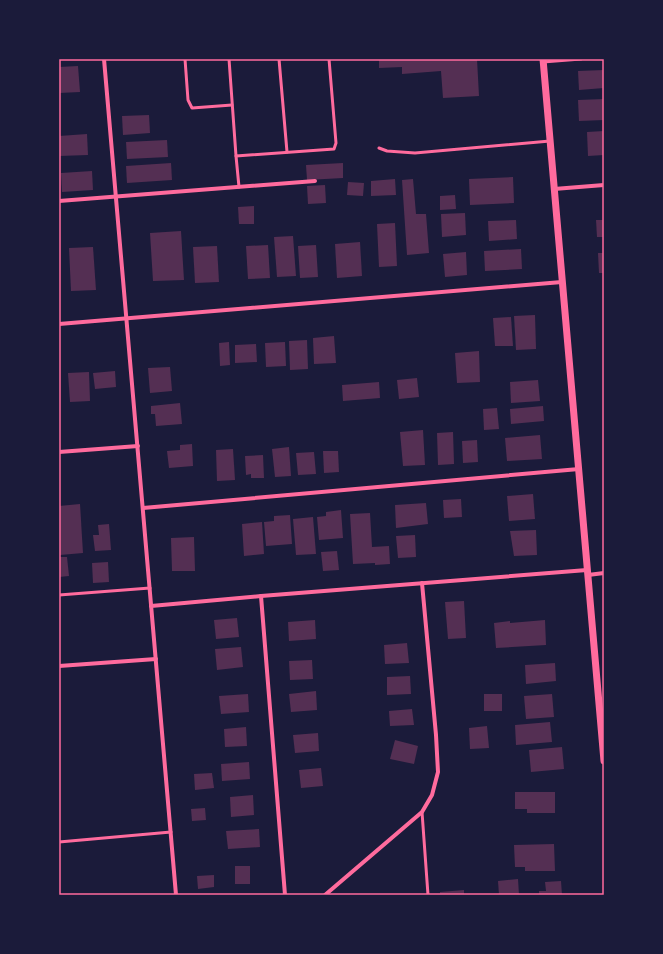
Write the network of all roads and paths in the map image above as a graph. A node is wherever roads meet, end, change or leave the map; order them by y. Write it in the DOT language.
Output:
graph roads {
  1 [pos="104,59"];
  2 [pos="185,59"];
  3 [pos="229,59"];
  4 [pos="279,59"];
  5 [pos="329,59"];
  6 [pos="581,59"];
  7 [pos="543,61"];
  8 [pos="232,106"];
  9 [pos="550,141"];
  10 [pos="379,148"];
  11 [pos="287,152"];
  12 [pos="236,156"];
  13 [pos="316,181"];
  14 [pos="604,185"];
  15 [pos="239,187"];
  16 [pos="554,189"];
  17 [pos="116,197"];
  18 [pos="59,201"];
  19 [pos="562,282"];
  20 [pos="126,319"];
  21 [pos="59,324"];
  22 [pos="138,446"];
  23 [pos="59,452"];
  24 [pos="579,469"];
  25 [pos="143,508"];
  26 [pos="587,572"];
  27 [pos="604,573"];
  28 [pos="422,583"];
  29 [pos="150,588"];
  30 [pos="59,595"];
  31 [pos="261,596"];
  32 [pos="151,606"];
  33 [pos="156,659"];
  34 [pos="59,666"];
  35 [pos="602,711"];
  36 [pos="604,761"];
  37 [pos="422,812"];
  38 [pos="171,832"];
  39 [pos="59,842"];
  40 [pos="176,895"];
  41 [pos="285,895"];
  42 [pos="326,895"];
  43 [pos="428,895"];
  1 -- 17 [label="street"];
  2 -- 8 [label="lane"];
  3 -- 8 [label="lane"];
  4 -- 11 [label="lane"];
  5 -- 11 [label="lane"];
  6 -- 7 [label="lane"];
  7 -- 9 [label="street"];
  8 -- 12 [label="lane"];
  9 -- 10 [label="lane"];
  9 -- 16 [label="street"];
  11 -- 12 [label="lane"];
  12 -- 15 [label="lane"];
  13 -- 15 [label="street"];
  14 -- 16 [label="street"];
  15 -- 17 [label="street"];
  16 -- 19 [label="street"];
  17 -- 18 [label="street"];
  17 -- 20 [label="street"];
  19 -- 20 [label="street"];
  19 -- 24 [label="street"];
  20 -- 21 [label="street"];
  20 -- 22 [label="street"];
  22 -- 23 [label="street"];
  22 -- 25 [label="street"];
  24 -- 25 [label="street"];
  24 -- 26 [label="street"];
  25 -- 29 [label="street"];
  26 -- 27 [label="street"];
  26 -- 28 [label="street"];
  26 -- 35 [label="street"];
  28 -- 31 [label="street"];
  28 -- 37 [label="street"];
  29 -- 30 [label="lane"];
  29 -- 32 [label="street"];
  31 -- 32 [label="street"];
  31 -- 41 [label="street"];
  32 -- 33 [label="street"];
  33 -- 34 [label="street"];
  33 -- 38 [label="street"];
  35 -- 36 [label="street"];
  37 -- 42 [label="street"];
  37 -- 43 [label="lane"];
  38 -- 39 [label="lane"];
  38 -- 40 [label="street"];
}
